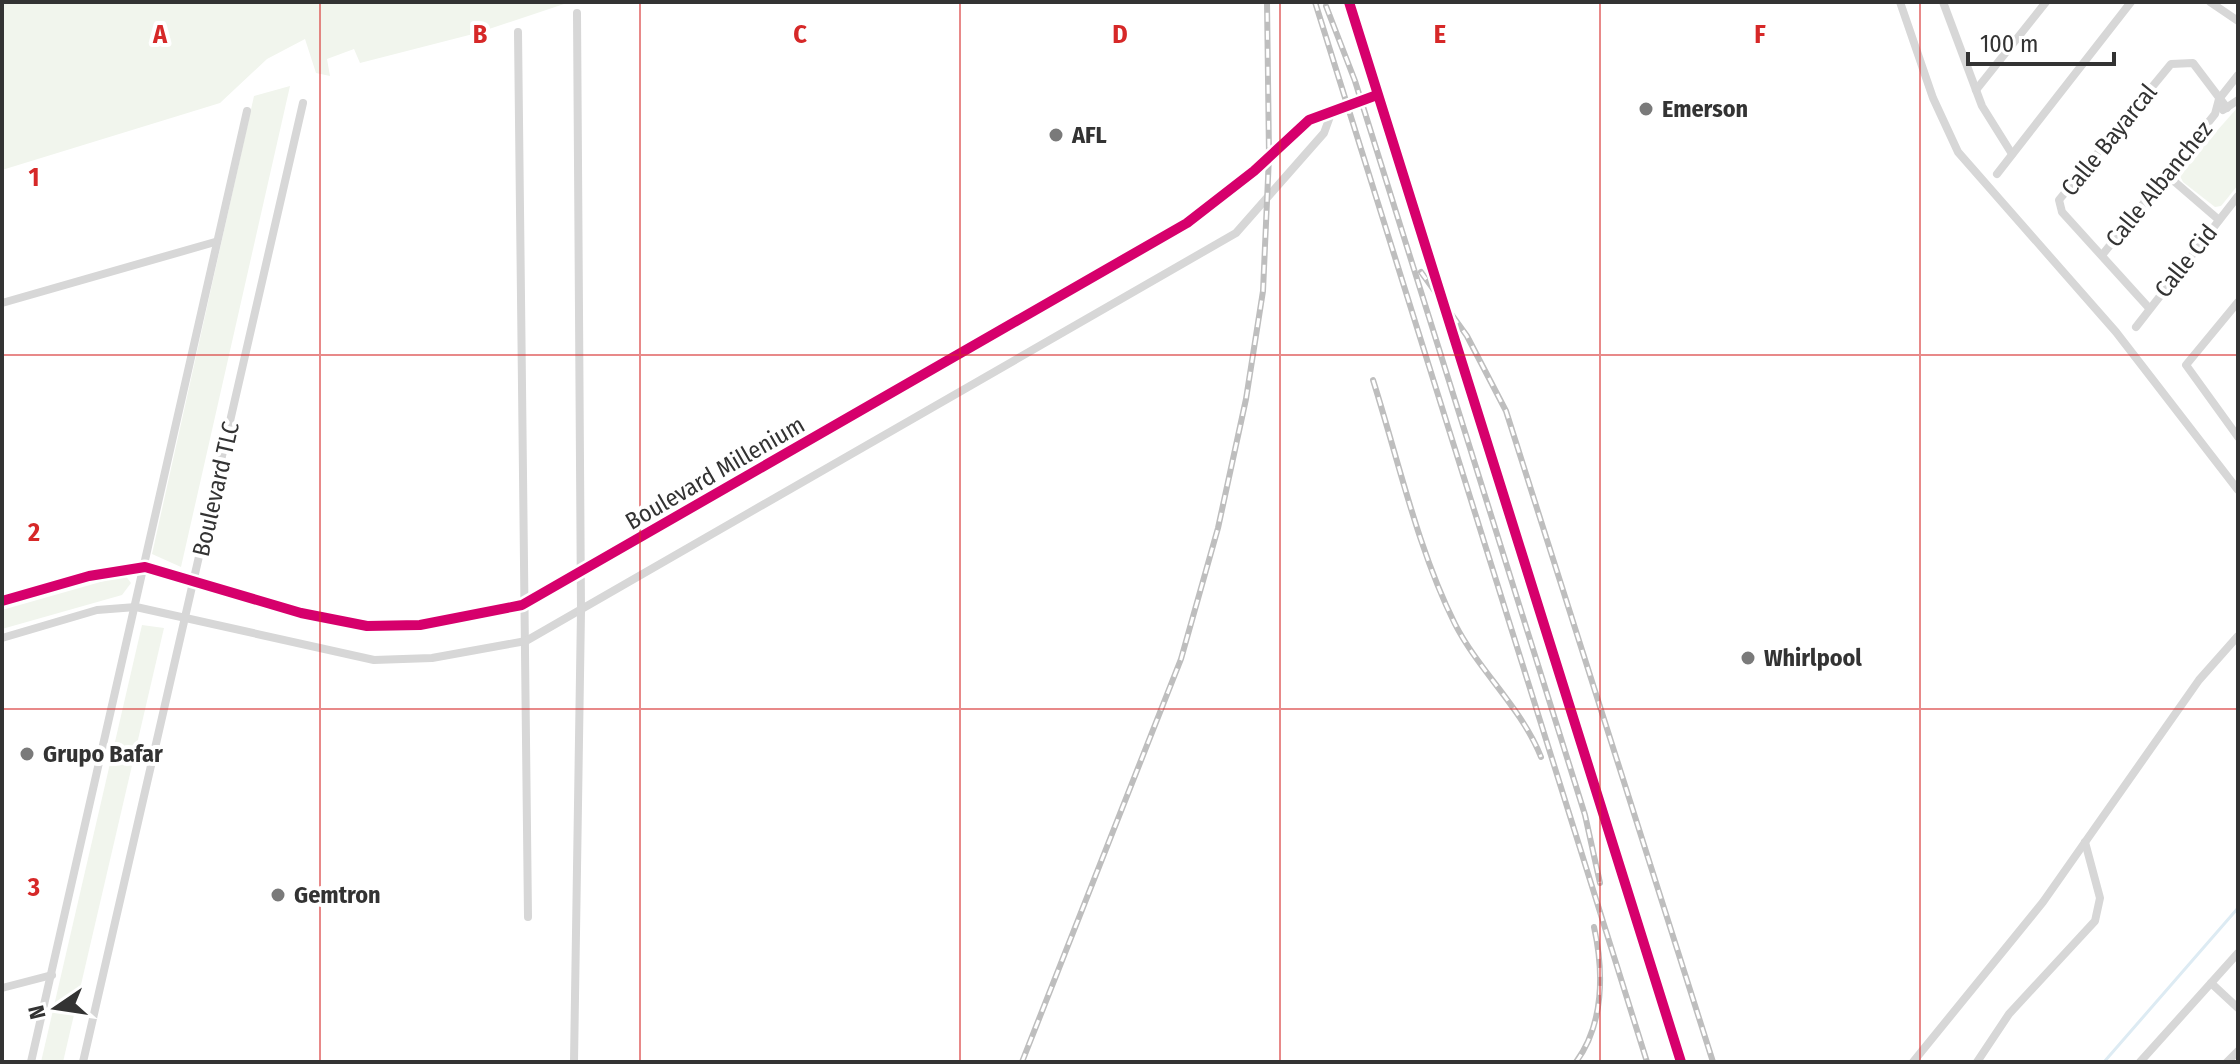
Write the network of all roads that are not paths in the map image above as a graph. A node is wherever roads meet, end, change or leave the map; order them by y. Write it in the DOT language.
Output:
graph roads {
  1 [pos="1349,2"];
  2 [pos="1900,2"];
  3 [pos="1954,2"];
  4 [pos="2046,2"];
  5 [pos="2131,2"];
  6 [pos="2210,2"];
  7 [pos="1945,6"];
  8 [pos="577,13"];
  9 [pos="2238,21"];
  10 [pos="518,32"];
  11 [pos="2238,75"];
  12 [pos="1976,90"];
  13 [pos="1377,95"];
  14 [pos="2219,99"];
  15 [pos="2238,100"];
  16 [pos="303,103"];
  17 [pos="2227,108"];
  18 [pos="247,111"];
  19 [pos="1332,111"];
  20 [pos="2215,114"];
  21 [pos="2012,154"];
  22 [pos="1997,174"];
  23 [pos="2168,176"];
  24 [pos="2238,196"];
  25 [pos="2219,220"];
  26 [pos="215,242"];
  27 [pos="2103,254"];
  28 [pos="2238,302"];
  29 [pos="2,303"];
  30 [pos="2149,308"];
  31 [pos="2230,311"];
  32 [pos="2238,320"];
  33 [pos="2136,327"];
  34 [pos="2238,437"];
  35 [pos="2238,490"];
  36 [pos="145,567"];
  37 [pos="580,574"];
  38 [pos="196,579"];
  39 [pos="2,601"];
  40 [pos="522,605"];
  41 [pos="136,607"];
  42 [pos="581,611"];
  43 [pos="186,617"];
  44 [pos="2238,636"];
  45 [pos="2,638"];
  46 [pos="526,641"];
  47 [pos="2085,842"];
  48 [pos="528,917"];
  49 [pos="2238,953"];
  50 [pos="52,975"];
  51 [pos="2211,983"];
  52 [pos="2,988"];
  53 [pos="2238,1008"];
  54 [pos="2238,1051"];
  55 [pos="31,1062"];
  56 [pos="83,1062"];
  57 [pos="574,1062"];
  58 [pos="1681,1062"];
  59 [pos="1913,1062"];
  60 [pos="1977,1062"];
  61 [pos="2140,1062"];
  62 [pos="2227,1062"];
  1 -- 13 [label="street"];
  2 -- 35 [label="street"];
  3 -- 7 [label="street"];
  4 -- 12 [label="street"];
  5 -- 21 [label="street"];
  6 -- 9 [label="street"];
  7 -- 12 [label="street"];
  8 -- 37 [label="street"];
  10 -- 40 [label="street"];
  11 -- 14 [label="street, Calle Albanchez"];
  12 -- 21 [label="street"];
  13 -- 19 [label="street, Boulevard Millenium"];
  13 -- 58 [label="street"];
  14 -- 17 [label="street, Calle Bayarcal"];
  14 -- 20 [label="street, Calle Albanchez"];
  14 -- 27 [label="street, Calle Bayarcal"];
  15 -- 17 [label="street, Calle Albanchez"];
  16 -- 38 [label="street, Boulevard TLC"];
  17 -- 20 [label="street, Calle Albanchez"];
  18 -- 26 [label="street"];
  19 -- 37 [label="street, Boulevard Millenium"];
  19 -- 42 [label="street"];
  20 -- 23 [label="street, Calle Albanchez"];
  21 -- 22 [label="street"];
  23 -- 25 [label="street"];
  23 -- 27 [label="street, Calle Albanchez"];
  24 -- 25 [label="street, Calle Cid"];
  25 -- 30 [label="street, Calle Cid"];
  26 -- 29 [label="street"];
  26 -- 36 [label="street"];
  27 -- 30 [label="street"];
  28 -- 31 [label="street"];
  30 -- 33 [label="street, Calle Cid"];
  31 -- 32 [label="street"];
  31 -- 34 [label="street"];
  36 -- 38 [label="street, Boulevard Millenium"];
  36 -- 39 [label="street, Boulevard Millenium"];
  36 -- 41 [label="street"];
  37 -- 40 [label="street, Boulevard Millenium"];
  37 -- 42 [label="street"];
  38 -- 40 [label="street, Boulevard Millenium"];
  38 -- 43 [label="street, Boulevard TLC"];
  40 -- 46 [label="street"];
  41 -- 43 [label="street"];
  41 -- 45 [label="street"];
  41 -- 50 [label="street"];
  42 -- 46 [label="street"];
  42 -- 57 [label="street"];
  43 -- 46 [label="street"];
  43 -- 56 [label="street, Boulevard TLC"];
  44 -- 47 [label="street"];
  46 -- 48 [label="street"];
  47 -- 59 [label="street"];
  47 -- 60 [label="street"];
  49 -- 51 [label="street"];
  50 -- 52 [label="street"];
  50 -- 55 [label="street"];
  51 -- 53 [label="street"];
  51 -- 61 [label="street"];
  54 -- 62 [label="street"];
}
